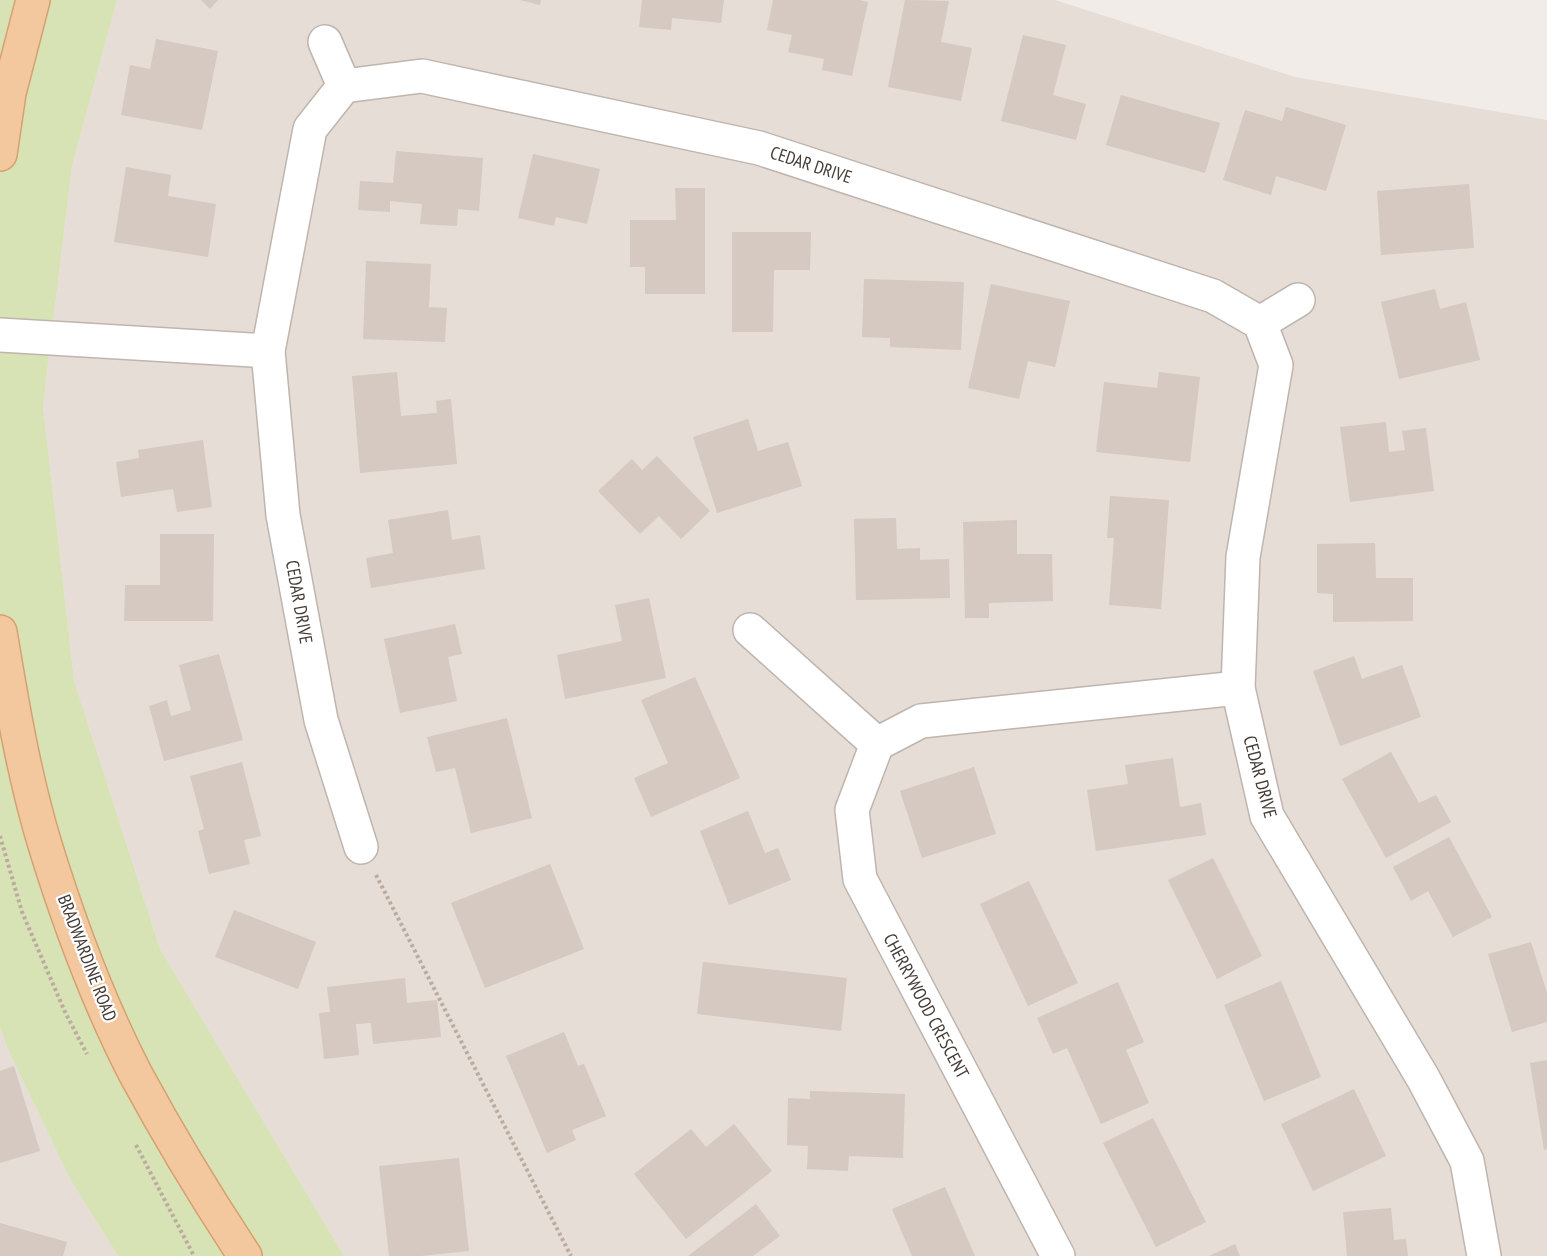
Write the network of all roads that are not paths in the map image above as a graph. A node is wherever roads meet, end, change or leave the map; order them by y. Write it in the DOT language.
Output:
graph roads {
  1 [pos="33,0"];
  2 [pos="325,42"];
  3 [pos="344,86"];
  4 [pos="0,154"];
  5 [pos="1298,300"];
  6 [pos="1260,323"];
  7 [pos="0,335"];
  8 [pos="268,351"];
  9 [pos="750,630"];
  10 [pos="0,632"];
  11 [pos="1239,688"];
  12 [pos="877,744"];
  13 [pos="361,846"];
  14 [pos="245,1256"];
  15 [pos="1058,1256"];
  16 [pos="1484,1256"];
  1 -- 4 [label="main road"];
  2 -- 3 [label="street"];
  3 -- 6 [label="street, CEDAR DRIVE"];
  3 -- 8 [label="street, CEDAR DRIVE"];
  5 -- 6 [label="street"];
  6 -- 11 [label="street, CEDAR DRIVE"];
  7 -- 8 [label="street"];
  8 -- 13 [label="street, CEDAR DRIVE"];
  9 -- 12 [label="street"];
  10 -- 14 [label="main road, BRADWARDINE ROAD"];
  11 -- 12 [label="street"];
  11 -- 16 [label="street, CEDAR DRIVE"];
  12 -- 15 [label="street, CHERRYWOOD CRESCENT"];
}
